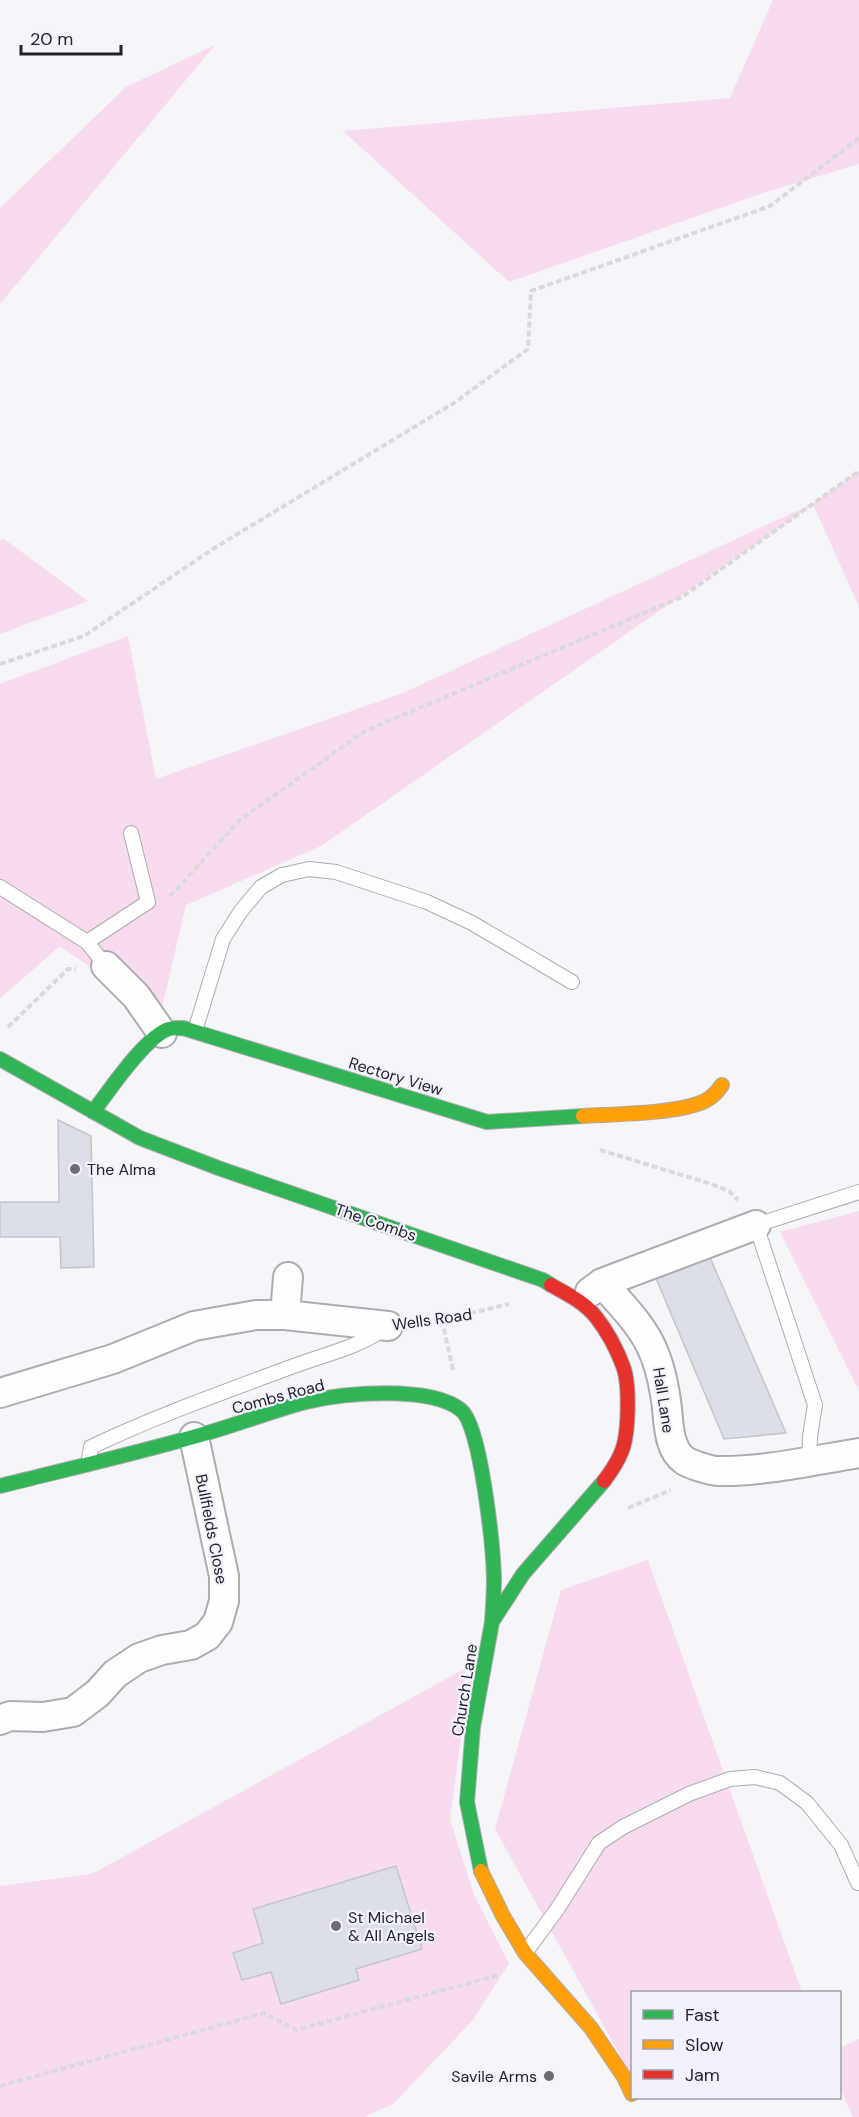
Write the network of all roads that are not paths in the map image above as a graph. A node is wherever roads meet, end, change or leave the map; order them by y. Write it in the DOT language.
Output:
graph roads {
  1 [pos="130,833"];
  2 [pos="0,887"];
  3 [pos="87,942"];
  4 [pos="106,966"];
  5 [pos="572,982"];
  6 [pos="195,1031"];
  7 [pos="162,1033"];
  8 [pos="0,1059"];
  9 [pos="722,1085"];
  10 [pos="93,1112"];
  11 [pos="859,1192"];
  12 [pos="756,1225"];
  13 [pos="288,1277"];
  14 [pos="602,1283"];
  15 [pos="579,1301"];
  16 [pos="285,1316"];
  17 [pos="388,1326"];
  18 [pos="0,1393"];
  19 [pos="194,1437"];
  20 [pos="859,1453"];
  21 [pos="809,1461"];
  22 [pos="88,1465"];
  23 [pos="0,1486"];
  24 [pos="492,1622"];
  25 [pos="0,1720"];
  26 [pos="858,1883"];
  27 [pos="525,1953"];
  28 [pos="631,2092"];
  1 -- 3 [label="lane"];
  2 -- 3 [label="lane"];
  3 -- 4 [label="lane"];
  4 -- 7 [label="street"];
  5 -- 6 [label="lane"];
  6 -- 7 [label="main road, Rectory View"];
  6 -- 9 [label="main road, Rectory View"];
  7 -- 10 [label="main road"];
  8 -- 10 [label="main road, The Combs"];
  10 -- 15 [label="main road, The Combs"];
  11 -- 12 [label="lane"];
  12 -- 14 [label="street"];
  12 -- 21 [label="lane"];
  13 -- 16 [label="street"];
  14 -- 15 [label="street"];
  14 -- 21 [label="street, Hall Lane"];
  15 -- 24 [label="main road, Church Lane"];
  16 -- 17 [label="street, Wells Road"];
  16 -- 18 [label="street, Wells Road"];
  17 -- 22 [label="lane"];
  19 -- 22 [label="main road, Combs Road"];
  19 -- 24 [label="main road, Combs Road"];
  19 -- 25 [label="street, Bullfields Close"];
  20 -- 21 [label="street, Hall Lane"];
  22 -- 23 [label="main road, Combs Road"];
  24 -- 27 [label="main road, Church Lane"];
  26 -- 27 [label="lane"];
  27 -- 28 [label="main road, Church Lane"];
}
